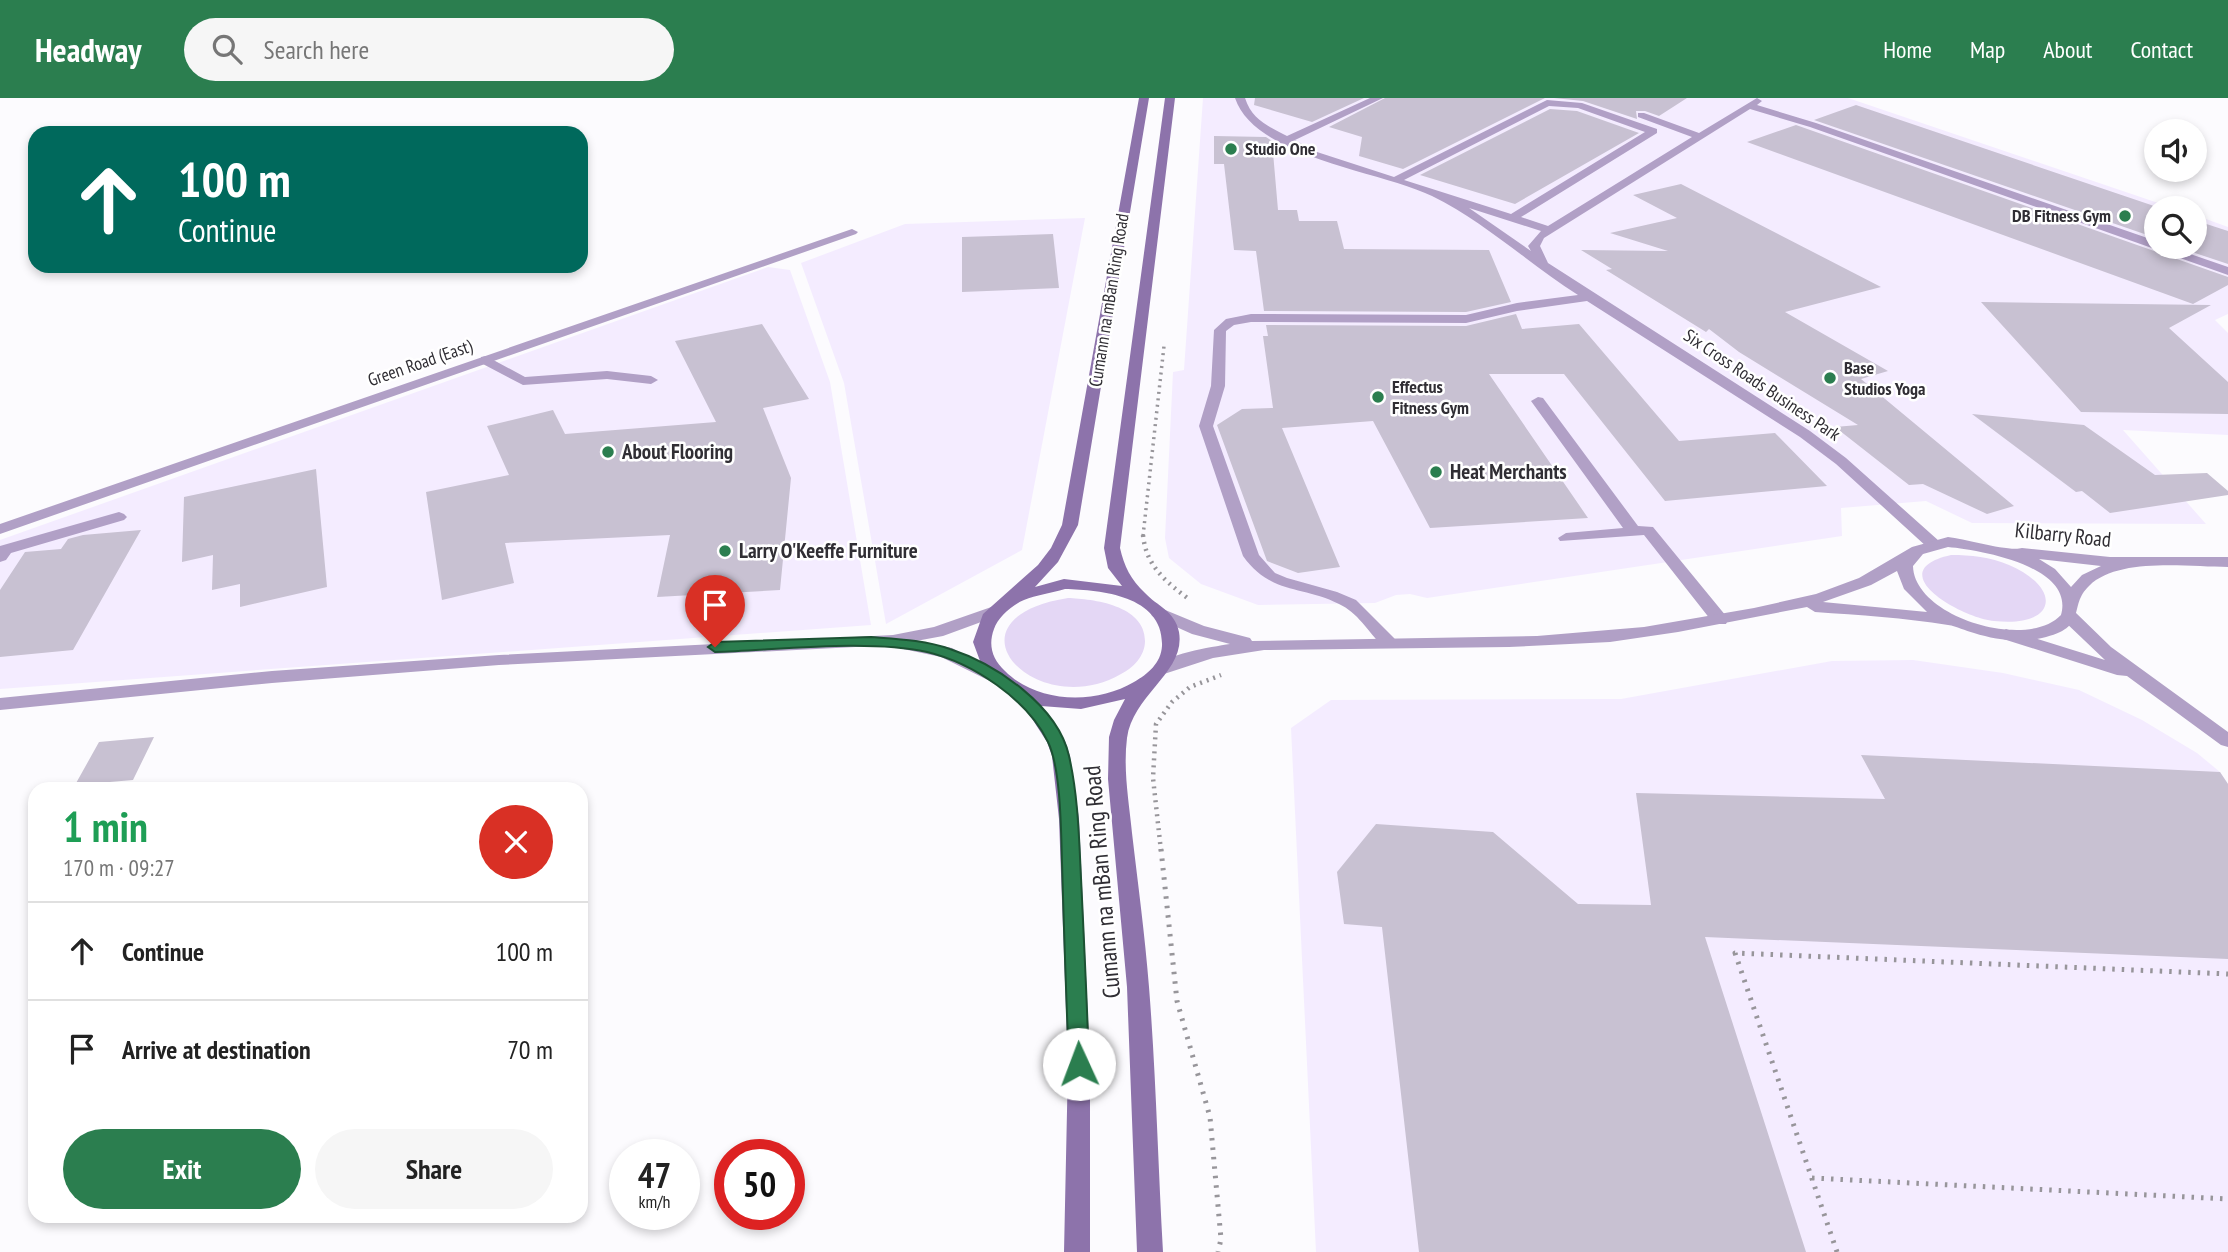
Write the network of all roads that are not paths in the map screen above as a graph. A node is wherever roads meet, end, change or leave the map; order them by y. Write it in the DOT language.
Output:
graph roads {
  1 [pos="1144,98"];
  2 [pos="1170,98"];
  3 [pos="1240,98"];
  4 [pos="1378,98"];
  5 [pos="1762,98"];
  6 [pos="1749,106"];
  7 [pos="1622,108"];
  8 [pos="1700,136"];
  9 [pos="1285,141"];
  10 [pos="1394,181"];
  11 [pos="1434,193"];
  12 [pos="1511,218"];
  13 [pos="1550,230"];
  14 [pos="852,232"];
  15 [pos="2144,241"];
  16 [pos="2194,259"];
  17 [pos="2228,271"];
  18 [pos="1558,276"];
  19 [pos="1589,297"];
  20 [pos="486,360"];
  21 [pos="651,380"];
  22 [pos="1538,401"];
  23 [pos="119,517"];
  24 [pos="0,529"];
  25 [pos="1633,532"];
  26 [pos="1566,538"];
  27 [pos="1933,544"];
  28 [pos="1984,546"];
  29 [pos="1908,556"];
  30 [pos="0,557"];
  31 [pos="2138,562"];
  32 [pos="2228,562"];
  33 [pos="1139,597"];
  34 [pos="1002,606"];
  35 [pos="1780,609"];
  36 [pos="2070,610"];
  37 [pos="1158,612"];
  38 [pos="1720,620"];
  39 [pos="1957,621"];
  40 [pos="2006,634"];
  41 [pos="871,642"];
  42 [pos="1388,642"];
  43 [pos="1254,644"];
  44 [pos="1154,676"];
  45 [pos="1004,683"];
  46 [pos="2160,690"];
  47 [pos="0,704"];
  48 [pos="2228,741"];
  49 [pos="1077,1252"];
  50 [pos="1150,1252"];
  1 -- 34 [label="main road, Cumann na mBan Ring Road"];
  2 -- 33 [label="main road, Cumann na mBan Ring Road"];
  3 -- 9 [label="street, Six Cross Roads Business Park"];
  4 -- 9 [label="street"];
  5 -- 6 [label="street"];
  6 -- 8 [label="street"];
  6 -- 15 [label="street"];
  7 -- 8 [label="street"];
  8 -- 13 [label="street"];
  9 -- 10 [label="street, Six Cross Roads Business Park"];
  10 -- 11 [label="street, Six Cross Roads Business Park"];
  10 -- 12 [label="street"];
  11 -- 12 [label="street, Six Cross Roads Business Park"];
  11 -- 18 [label="street, Six Cross Roads Business Park"];
  12 -- 13 [label="street, Six Cross Roads Business Park"];
  13 -- 18 [label="street, Six Cross Roads Business Park"];
  14 -- 20 [label="street, Green Road (East)"];
  16 -- 17 [label="street"];
  18 -- 19 [label="street, Six Cross Roads Business Park"];
  19 -- 27 [label="street, Six Cross Roads Business Park"];
  19 -- 42 [label="street"];
  20 -- 21 [label="street"];
  20 -- 24 [label="street, Green Road (East)"];
  22 -- 25 [label="street"];
  23 -- 30 [label="street"];
  25 -- 26 [label="street"];
  25 -- 38 [label="street"];
  27 -- 28 [label="street"];
  27 -- 29 [label="street"];
  28 -- 31 [label="street, Kilbarry Road"];
  28 -- 36 [label="street"];
  29 -- 35 [label="street"];
  29 -- 39 [label="street"];
  31 -- 32 [label="street, Kilbarry Road"];
  31 -- 36 [label="street, Kilbarry Road"];
  33 -- 34 [label="main road"];
  33 -- 37 [label="main road"];
  34 -- 41 [label="street"];
  34 -- 45 [label="main road"];
  35 -- 38 [label="street"];
  35 -- 39 [label="street"];
  36 -- 40 [label="street"];
  36 -- 46 [label="street"];
  37 -- 43 [label="street"];
  37 -- 44 [label="main road"];
  38 -- 42 [label="street"];
  39 -- 40 [label="street"];
  40 -- 46 [label="street"];
  41 -- 45 [label="street"];
  41 -- 47 [label="street"];
  42 -- 43 [label="street"];
  43 -- 44 [label="street"];
  44 -- 45 [label="main road"];
  44 -- 50 [label="main road, Cumann na mBan Ring Road"];
  45 -- 49 [label="main road, Cumann na mBan Ring Road"];
  46 -- 48 [label="street"];
}
